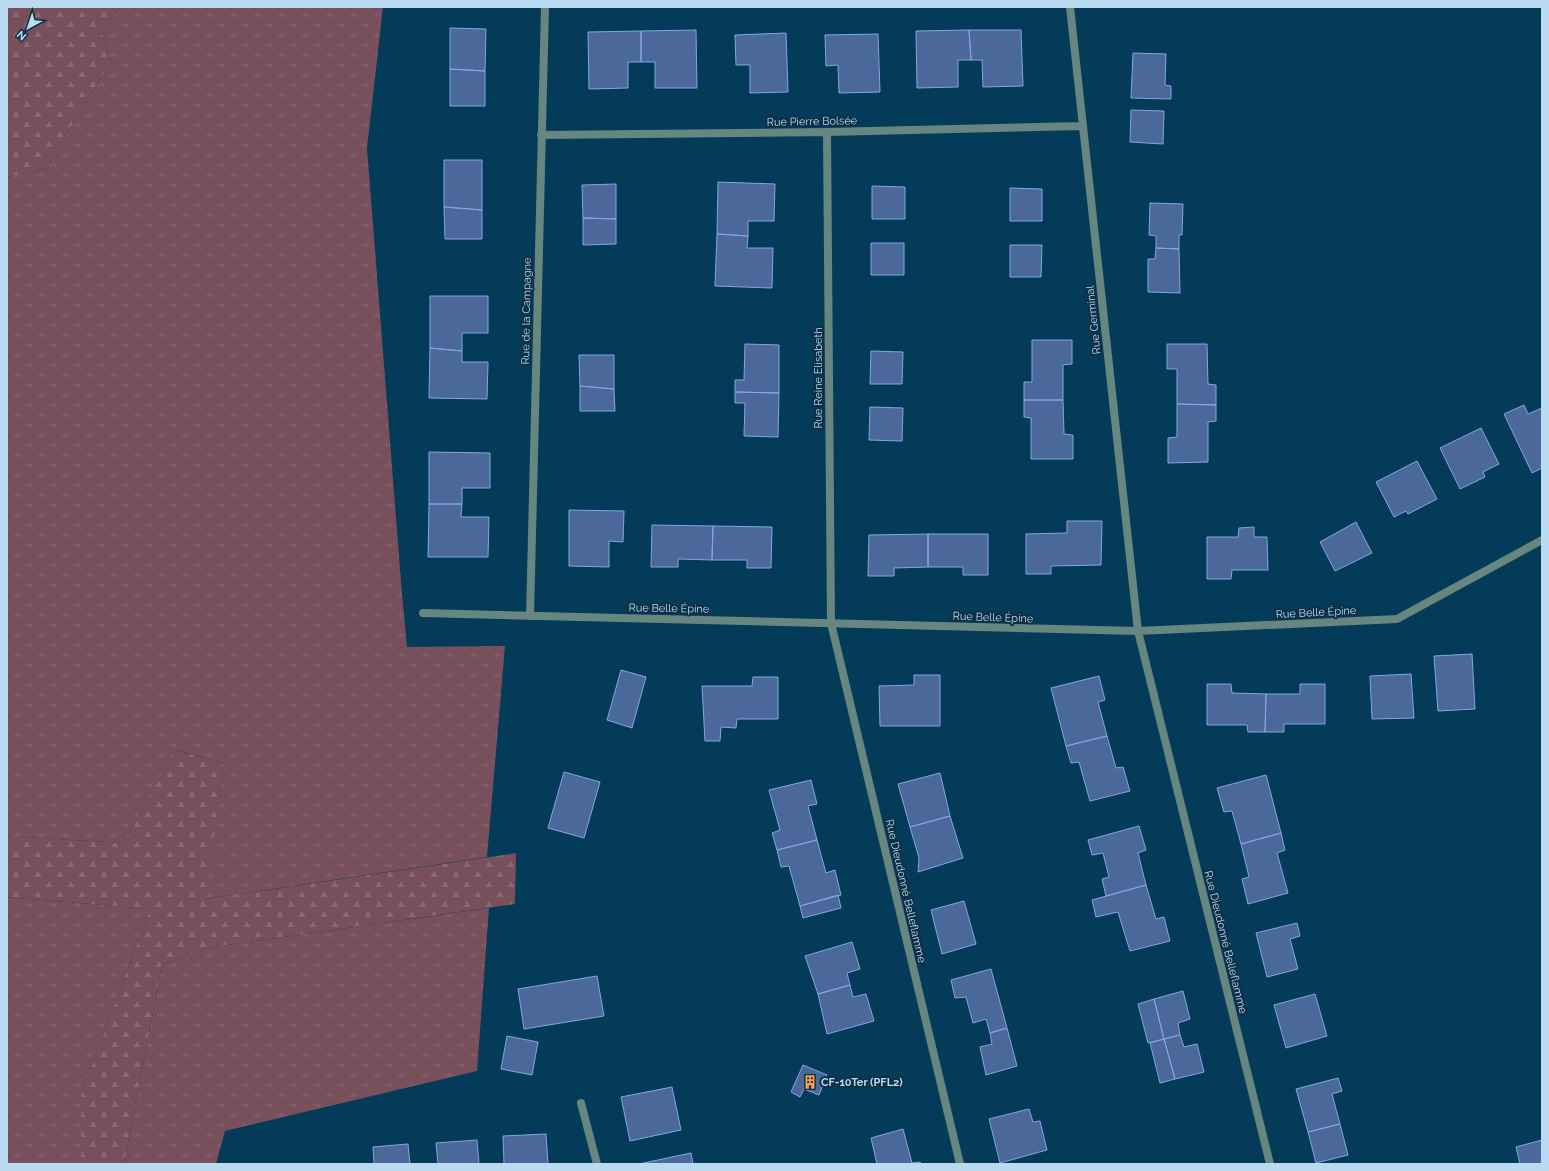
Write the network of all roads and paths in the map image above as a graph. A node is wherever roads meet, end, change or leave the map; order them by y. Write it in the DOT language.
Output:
graph roads {
  1 [pos="545,7"];
  2 [pos="1070,7"];
  3 [pos="1083,126"];
  4 [pos="827,132"];
  5 [pos="541,135"];
  6 [pos="1542,540"];
  7 [pos="423,613"];
  8 [pos="530,616"];
  9 [pos="832,623"];
  10 [pos="1138,631"];
  11 [pos="581,1103"];
  12 [pos="597,1164"];
  13 [pos="960,1164"];
  14 [pos="1270,1164"];
  1 -- 5 [label="street, Rue de la Campagne"];
  2 -- 3 [label="street, Rue Germinal"];
  3 -- 4 [label="street, Rue Pierre Bolsée"];
  3 -- 10 [label="street, Rue Germinal"];
  4 -- 5 [label="street, Rue Pierre Bolsée"];
  4 -- 9 [label="street, Rue Reine Elisabeth"];
  5 -- 8 [label="street, Rue de la Campagne"];
  6 -- 10 [label="street, Rue Belle Épine"];
  7 -- 8 [label="street, Rue Belle Épine"];
  8 -- 9 [label="street, Rue Belle Épine"];
  9 -- 10 [label="street, Rue Belle Épine"];
  9 -- 13 [label="street, Rue Dieudonné Belleflamme"];
  10 -- 14 [label="street, Rue Dieudonné Belleflamme"];
  11 -- 12 [label="street"];
}
